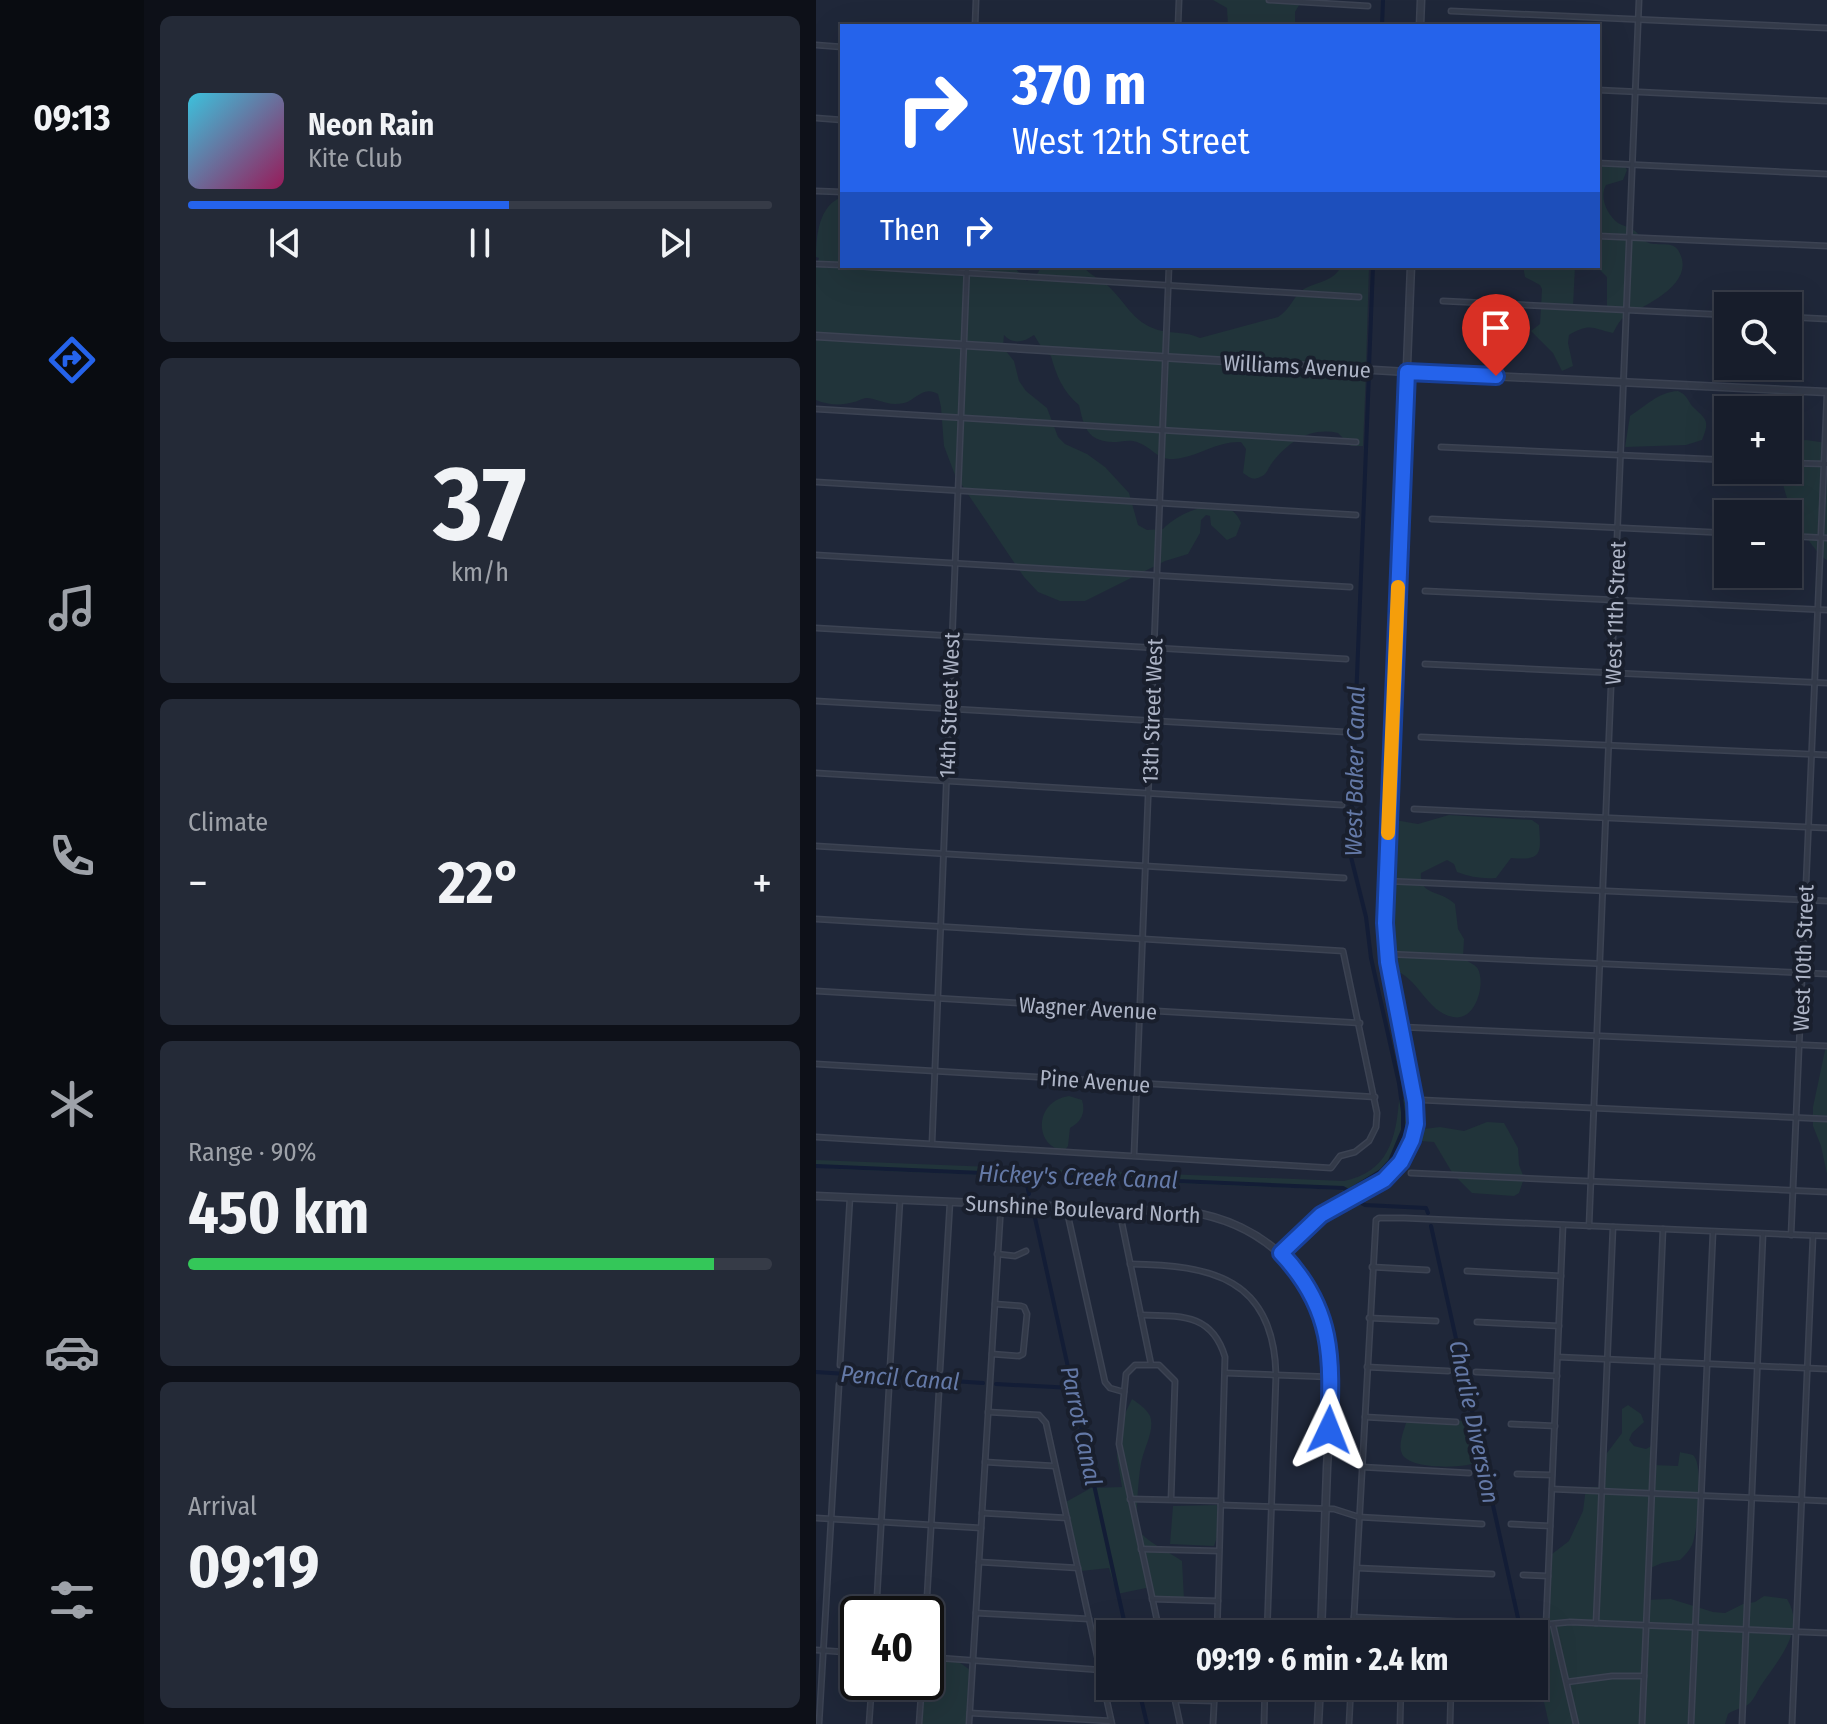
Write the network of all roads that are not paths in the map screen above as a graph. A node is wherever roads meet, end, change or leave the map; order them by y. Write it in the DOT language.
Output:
graph roads {
  1 [pos="976,0"];
  2 [pos="1179,0"];
  3 [pos="1269,0"];
  4 [pos="1421,0"];
  5 [pos="1639,0"];
  6 [pos="1368,6"];
  7 [pos="1451,11"];
  8 [pos="1638,19"];
  9 [pos="975,24"];
  10 [pos="1178,24"];
  11 [pos="1420,24"];
  12 [pos="1827,28"];
  13 [pos="816,45"];
  14 [pos="840,47"];
  15 [pos="1600,90"];
  16 [pos="1636,92"];
  17 [pos="1827,101"];
  18 [pos="816,118"];
  19 [pos="840,120"];
  20 [pos="1600,163"];
  21 [pos="1633,165"];
  22 [pos="1827,174"];
  23 [pos="816,191"];
  24 [pos="840,192"];
  25 [pos="1600,236"];
  26 [pos="1630,237"];
  27 [pos="1827,246"];
  28 [pos="816,264"];
  29 [pos="840,265"];
  30 [pos="887,268"];
  31 [pos="967,268"];
  32 [pos="1169,268"];
  33 [pos="1411,268"];
  34 [pos="966,273"];
  35 [pos="1169,285"];
  36 [pos="1359,297"];
  37 [pos="1443,301"];
  38 [pos="1627,310"];
  39 [pos="1714,314"];
  40 [pos="1802,318"];
  41 [pos="1827,319"];
  42 [pos="816,336"];
  43 [pos="964,345"];
  44 [pos="1166,358"];
  45 [pos="1407,372"];
  46 [pos="1625,383"];
  47 [pos="1827,392"];
  48 [pos="816,409"];
  49 [pos="961,418"];
  50 [pos="1163,430"];
  51 [pos="1356,442"];
  52 [pos="1441,447"];
  53 [pos="1622,455"];
  54 [pos="1714,459"];
  55 [pos="1802,463"];
  56 [pos="1826,464"];
  57 [pos="816,482"];
  58 [pos="958,491"];
  59 [pos="1160,503"];
  60 [pos="1356,515"];
  61 [pos="1432,519"];
  62 [pos="1619,528"];
  63 [pos="1714,532"];
  64 [pos="1802,537"];
  65 [pos="1824,538"];
  66 [pos="816,555"];
  67 [pos="955,563"];
  68 [pos="1157,575"];
  69 [pos="1350,587"];
  70 [pos="1425,591"];
  71 [pos="1616,600"];
  72 [pos="1818,610"];
  73 [pos="1827,610"];
  74 [pos="816,628"];
  75 [pos="952,636"];
  76 [pos="1154,648"];
  77 [pos="1346,659"];
  78 [pos="1425,664"];
  79 [pos="1613,673"];
  80 [pos="1815,682"];
  81 [pos="1827,683"];
  82 [pos="816,701"];
  83 [pos="949,708"];
  84 [pos="1151,721"];
  85 [pos="1345,732"];
  86 [pos="1421,737"];
  87 [pos="1610,745"];
  88 [pos="1812,755"];
  89 [pos="1827,755"];
  90 [pos="816,773"];
  91 [pos="946,781"];
  92 [pos="1148,793"];
  93 [pos="1342,805"];
  94 [pos="1414,809"];
  95 [pos="1607,818"];
  96 [pos="1809,827"];
  97 [pos="1827,828"];
  98 [pos="816,846"];
  99 [pos="943,853"];
  100 [pos="1146,866"];
  101 [pos="1344,878"];
  102 [pos="1386,881"];
  103 [pos="1603,891"];
  104 [pos="1806,900"];
  105 [pos="1827,901"];
  106 [pos="816,919"];
  107 [pos="940,926"];
  108 [pos="1143,938"];
  109 [pos="1387,954"];
  110 [pos="1600,964"];
  111 [pos="1803,973"];
  112 [pos="1827,974"];
  113 [pos="816,991"];
  114 [pos="938,999"];
  115 [pos="1140,1011"];
  116 [pos="1360,1023"];
  117 [pos="1401,1027"];
  118 [pos="1597,1036"];
  119 [pos="1800,1045"];
  120 [pos="1827,1046"];
  121 [pos="816,1064"];
  122 [pos="935,1071"];
  123 [pos="1137,1083"];
  124 [pos="1375,1097"];
  125 [pos="1422,1100"];
  126 [pos="1594,1108"];
  127 [pos="1796,1117"];
  128 [pos="1827,1119"];
  129 [pos="816,1137"];
  130 [pos="932,1144"];
  131 [pos="1134,1156"];
  132 [pos="1411,1173"];
  133 [pos="1591,1181"];
  134 [pos="1793,1190"];
  135 [pos="1827,1192"];
  136 [pos="816,1196"];
  137 [pos="850,1197"];
  138 [pos="900,1200"];
  139 [pos="950,1202"];
  140 [pos="1001,1204"];
  141 [pos="1066,1206"];
  142 [pos="1119,1209"];
  143 [pos="1563,1225"];
  144 [pos="1589,1226"];
  145 [pos="1613,1227"];
  146 [pos="1663,1229"];
  147 [pos="1713,1232"];
  148 [pos="1763,1234"];
  149 [pos="1791,1235"];
  150 [pos="1813,1236"];
  151 [pos="1827,1236"];
  152 [pos="1026,1251"];
  153 [pos="1281,1253"];
  154 [pos="997,1254"];
  155 [pos="1130,1264"];
  156 [pos="1372,1267"];
  157 [pos="1427,1270"];
  158 [pos="1467,1271"];
  159 [pos="1561,1276"];
  160 [pos="995,1304"];
  161 [pos="1141,1315"];
  162 [pos="1369,1318"];
  163 [pos="1436,1321"];
  164 [pos="1477,1322"];
  165 [pos="1559,1326"];
  166 [pos="991,1354"];
  167 [pos="1557,1357"];
  168 [pos="1607,1359"];
  169 [pos="1657,1361"];
  170 [pos="1151,1364"];
  171 [pos="1707,1364"];
  172 [pos="840,1365"];
  173 [pos="1758,1366"];
  174 [pos="890,1367"];
  175 [pos="1367,1367"];
  176 [pos="1807,1368"];
  177 [pos="1827,1369"];
  178 [pos="940,1370"];
  179 [pos="1448,1371"];
  180 [pos="1476,1372"];
  181 [pos="1226,1373"];
  182 [pos="1276,1375"];
  183 [pos="1557,1376"];
  184 [pos="1331,1377"];
  185 [pos="839,1385"];
  186 [pos="889,1388"];
  187 [pos="939,1391"];
  188 [pos="1124,1392"];
  189 [pos="988,1412"];
  190 [pos="1365,1417"];
  191 [pos="1456,1422"];
  192 [pos="1511,1424"];
  193 [pos="1555,1426"];
  194 [pos="985,1462"];
  195 [pos="1055,1467"];
  196 [pos="1362,1467"];
  197 [pos="1469,1473"];
  198 [pos="1517,1474"];
  199 [pos="1552,1475"];
  200 [pos="1552,1489"];
  201 [pos="1602,1491"];
  202 [pos="1652,1493"];
  203 [pos="1701,1495"];
  204 [pos="1752,1498"];
  205 [pos="1130,1499"];
  206 [pos="1171,1499"];
  207 [pos="1802,1500"];
  208 [pos="1827,1501"];
  209 [pos="1221,1503"];
  210 [pos="1272,1507"];
  211 [pos="1326,1509"];
  212 [pos="982,1513"];
  213 [pos="1359,1517"];
  214 [pos="816,1518"];
  215 [pos="1067,1518"];
  216 [pos="831,1519"];
  217 [pos="881,1522"];
  218 [pos="1482,1524"];
  219 [pos="1511,1524"];
  220 [pos="931,1525"];
  221 [pos="1550,1526"];
  222 [pos="981,1528"];
  223 [pos="1141,1549"];
  224 [pos="1220,1551"];
  225 [pos="979,1562"];
  226 [pos="1078,1568"];
  227 [pos="1357,1568"];
  228 [pos="1492,1574"];
  229 [pos="1523,1575"];
  230 [pos="1548,1576"];
  231 [pos="877,1596"];
  232 [pos="927,1596"];
  233 [pos="1152,1599"];
  234 [pos="1218,1601"];
  235 [pos="976,1613"];
  236 [pos="1354,1617"];
  237 [pos="1089,1619"];
  238 [pos="1157,1620"];
  239 [pos="1217,1620"];
  240 [pos="1268,1620"];
  241 [pos="1322,1620"];
  242 [pos="1354,1620"];
  243 [pos="1404,1620"];
  244 [pos="1546,1620"];
  245 [pos="1596,1623"];
  246 [pos="1548,1625"];
  247 [pos="1553,1625"];
  248 [pos="1646,1626"];
  249 [pos="1695,1628"];
  250 [pos="1746,1630"];
  251 [pos="1796,1632"];
  252 [pos="1827,1633"];
  253 [pos="1096,1649"];
  254 [pos="816,1650"];
  255 [pos="823,1651"];
  256 [pos="840,1652"];
  257 [pos="944,1658"];
  258 [pos="973,1659"];
  259 [pos="1096,1670"];
  260 [pos="1644,1676"];
  261 [pos="1567,1682"];
  262 [pos="871,1700"];
  263 [pos="921,1700"];
  264 [pos="1107,1700"];
  265 [pos="1175,1700"];
  266 [pos="1265,1700"];
  267 [pos="1319,1700"];
  268 [pos="1350,1700"];
  269 [pos="1401,1700"];
  270 [pos="1451,1700"];
  271 [pos="1214,1701"];
  272 [pos="970,1713"];
  273 [pos="1112,1722"];
  274 [pos="819,1724"];
  275 [pos="869,1724"];
  276 [pos="919,1724"];
  277 [pos="969,1724"];
  278 [pos="1180,1724"];
  279 [pos="1213,1724"];
  280 [pos="1264,1724"];
  281 [pos="1318,1724"];
  282 [pos="1349,1724"];
  283 [pos="1400,1724"];
  284 [pos="1450,1724"];
  285 [pos="1576,1724"];
  286 [pos="1642,1724"];
  287 [pos="1691,1724"];
  288 [pos="1742,1724"];
  289 [pos="1792,1724"];
  1 -- 9 [label="street"];
  2 -- 10 [label="street"];
  3 -- 6 [label="street"];
  4 -- 11 [label="street"];
  5 -- 8 [label="street, West 11th Street"];
  7 -- 8 [label="street"];
  8 -- 12 [label="street"];
  8 -- 16 [label="street, West 11th Street"];
  13 -- 14 [label="street"];
  15 -- 16 [label="street"];
  16 -- 17 [label="street"];
  16 -- 21 [label="street, West 11th Street"];
  18 -- 19 [label="street"];
  20 -- 21 [label="street"];
  21 -- 22 [label="street"];
  21 -- 26 [label="street, West 11th Street"];
  23 -- 24 [label="street"];
  25 -- 26 [label="street"];
  26 -- 27 [label="street"];
  26 -- 38 [label="street, West 11th Street"];
  28 -- 29 [label="street"];
  30 -- 34 [label="street"];
  31 -- 34 [label="street, 14th Street West"];
  32 -- 35 [label="street, 13th Street West"];
  33 -- 45 [label="street"];
  34 -- 35 [label="street"];
  34 -- 43 [label="street, 14th Street West"];
  35 -- 36 [label="street"];
  35 -- 44 [label="street, 13th Street West"];
  37 -- 38 [label="street"];
  38 -- 39 [label="street"];
  38 -- 46 [label="street, West 11th Street"];
  40 -- 41 [label="street"];
  42 -- 43 [label="street, Williams Avenue"];
  43 -- 44 [label="street, Williams Avenue"];
  43 -- 49 [label="street, 14th Street West"];
  44 -- 45 [label="street, Williams Avenue"];
  44 -- 50 [label="street, 13th Street West"];
  45 -- 46 [label="street, Williams Avenue"];
  45 -- 102 [label="street"];
  46 -- 47 [label="street, Williams Avenue"];
  46 -- 53 [label="street, West 11th Street"];
  47 -- 56 [label="street, West 10th Street"];
  48 -- 49 [label="street"];
  49 -- 50 [label="street"];
  49 -- 58 [label="street, 14th Street West"];
  50 -- 51 [label="street"];
  50 -- 59 [label="street, 13th Street West"];
  52 -- 53 [label="street"];
  53 -- 54 [label="street"];
  53 -- 62 [label="street, West 11th Street"];
  55 -- 56 [label="street"];
  56 -- 65 [label="street, West 10th Street"];
  57 -- 58 [label="street"];
  58 -- 59 [label="street"];
  58 -- 67 [label="street, 14th Street West"];
  59 -- 60 [label="street"];
  59 -- 68 [label="street, 13th Street West"];
  61 -- 62 [label="street"];
  62 -- 63 [label="street"];
  62 -- 71 [label="street, West 11th Street"];
  64 -- 65 [label="street"];
  65 -- 72 [label="street, West 10th Street"];
  66 -- 67 [label="street"];
  67 -- 68 [label="street"];
  67 -- 75 [label="street, 14th Street West"];
  68 -- 69 [label="street"];
  68 -- 76 [label="street, 13th Street West"];
  70 -- 71 [label="street"];
  71 -- 72 [label="street"];
  71 -- 79 [label="street, West 11th Street"];
  72 -- 73 [label="street"];
  72 -- 80 [label="street, West 10th Street"];
  74 -- 75 [label="street"];
  75 -- 76 [label="street"];
  75 -- 83 [label="street, 14th Street West"];
  76 -- 77 [label="street"];
  76 -- 84 [label="street, 13th Street West"];
  78 -- 79 [label="street"];
  79 -- 80 [label="street"];
  79 -- 87 [label="street, West 11th Street"];
  80 -- 81 [label="street"];
  80 -- 88 [label="street, West 10th Street"];
  82 -- 83 [label="street"];
  83 -- 84 [label="street"];
  83 -- 91 [label="street, 14th Street West"];
  84 -- 85 [label="street"];
  84 -- 92 [label="street, 13th Street West"];
  86 -- 87 [label="street"];
  87 -- 88 [label="street"];
  87 -- 95 [label="street, West 11th Street"];
  88 -- 89 [label="street"];
  88 -- 96 [label="street, West 10th Street"];
  90 -- 91 [label="street"];
  91 -- 92 [label="street"];
  91 -- 99 [label="street, 14th Street West"];
  92 -- 93 [label="street"];
  92 -- 100 [label="street, 13th Street West"];
  94 -- 95 [label="street"];
  95 -- 96 [label="street"];
  95 -- 103 [label="street, West 11th Street"];
  96 -- 97 [label="street"];
  96 -- 104 [label="street, West 10th Street"];
  98 -- 99 [label="street"];
  99 -- 100 [label="street"];
  99 -- 107 [label="street, 14th Street West"];
  100 -- 101 [label="street"];
  100 -- 108 [label="street, 13th Street West"];
  102 -- 103 [label="street"];
  102 -- 109 [label="street"];
  103 -- 104 [label="street"];
  103 -- 110 [label="street, West 11th Street"];
  104 -- 105 [label="street"];
  104 -- 111 [label="street, West 10th Street"];
  106 -- 107 [label="street"];
  107 -- 108 [label="street"];
  107 -- 114 [label="street, 14th Street West"];
  108 -- 115 [label="street, 13th Street West"];
  108 -- 116 [label="street"];
  109 -- 110 [label="street"];
  109 -- 117 [label="street"];
  110 -- 111 [label="street"];
  110 -- 118 [label="street, West 11th Street"];
  111 -- 112 [label="street"];
  111 -- 119 [label="street, West 10th Street"];
  113 -- 114 [label="street, Wagner Avenue"];
  114 -- 115 [label="street, Wagner Avenue"];
  114 -- 122 [label="street, 14th Street West"];
  115 -- 116 [label="street, Wagner Avenue"];
  115 -- 123 [label="street, 13th Street West"];
  116 -- 124 [label="street"];
  117 -- 118 [label="street"];
  117 -- 153 [label="street"];
  118 -- 119 [label="street"];
  118 -- 126 [label="street, West 11th Street"];
  119 -- 120 [label="street"];
  119 -- 127 [label="street, West 10th Street"];
  121 -- 122 [label="street, Pine Avenue"];
  122 -- 123 [label="street, Pine Avenue"];
  122 -- 130 [label="street, 14th Street West"];
  123 -- 124 [label="street, Pine Avenue"];
  123 -- 131 [label="street, 13th Street West"];
  124 -- 131 [label="street"];
  125 -- 126 [label="street"];
  126 -- 127 [label="street"];
  126 -- 133 [label="street, West 11th Street"];
  127 -- 128 [label="street"];
  127 -- 134 [label="street, West 10th Street"];
  129 -- 130 [label="street"];
  130 -- 131 [label="street"];
  132 -- 133 [label="street"];
  133 -- 134 [label="street"];
  133 -- 144 [label="street, West 11th Street"];
  134 -- 135 [label="street"];
  134 -- 149 [label="street, West 10th Street"];
  136 -- 137 [label="street, Sunshine Boulevard North"];
  137 -- 138 [label="street, Sunshine Boulevard North"];
  137 -- 172 [label="street"];
  138 -- 139 [label="street, Sunshine Boulevard North"];
  138 -- 174 [label="street"];
  139 -- 140 [label="street, Sunshine Boulevard North"];
  139 -- 178 [label="street"];
  140 -- 141 [label="street, Sunshine Boulevard North"];
  140 -- 154 [label="street"];
  141 -- 142 [label="street, Sunshine Boulevard North"];
  141 -- 188 [label="street"];
  142 -- 153 [label="street, Sunshine Boulevard North"];
  142 -- 155 [label="street"];
  143 -- 144 [label="street"];
  143 -- 156 [label="street"];
  143 -- 159 [label="street"];
  144 -- 145 [label="street"];
  145 -- 146 [label="street"];
  145 -- 168 [label="street"];
  146 -- 147 [label="street"];
  146 -- 169 [label="street"];
  147 -- 148 [label="street"];
  147 -- 171 [label="street"];
  148 -- 149 [label="street"];
  148 -- 173 [label="street"];
  149 -- 150 [label="street"];
  150 -- 151 [label="street"];
  150 -- 176 [label="street"];
  152 -- 154 [label="street"];
  153 -- 184 [label="street, Sunshine Boulevard North"];
  154 -- 160 [label="street"];
  155 -- 161 [label="street"];
  155 -- 182 [label="street"];
  156 -- 157 [label="street"];
  156 -- 162 [label="street"];
  158 -- 159 [label="street"];
  159 -- 165 [label="street"];
  160 -- 166 [label="street"];
  160 -- 166 [label="street"];
  161 -- 170 [label="street"];
  161 -- 181 [label="street"];
  162 -- 163 [label="street"];
  162 -- 175 [label="street"];
  164 -- 165 [label="street"];
  165 -- 167 [label="street"];
  166 -- 189 [label="street"];
  167 -- 168 [label="street"];
  167 -- 183 [label="street"];
  168 -- 169 [label="street"];
  168 -- 201 [label="street"];
  169 -- 171 [label="street"];
  169 -- 202 [label="street"];
  170 -- 188 [label="street"];
  170 -- 206 [label="street"];
  171 -- 173 [label="street"];
  171 -- 203 [label="street"];
  173 -- 176 [label="street"];
  173 -- 204 [label="street"];
  175 -- 179 [label="street"];
  175 -- 190 [label="street"];
  176 -- 177 [label="street"];
  176 -- 207 [label="street"];
  180 -- 183 [label="street"];
  181 -- 182 [label="street"];
  181 -- 209 [label="street"];
  182 -- 184 [label="street"];
  182 -- 210 [label="street"];
  183 -- 193 [label="street"];
  184 -- 211 [label="street, Sunshine Boulevard North"];
  185 -- 216 [label="street"];
  186 -- 217 [label="street"];
  187 -- 220 [label="street"];
  188 -- 205 [label="street"];
  189 -- 194 [label="street"];
  189 -- 195 [label="street"];
  190 -- 191 [label="street"];
  190 -- 196 [label="street"];
  192 -- 193 [label="street"];
  193 -- 199 [label="street"];
  194 -- 195 [label="street"];
  194 -- 212 [label="street"];
  195 -- 215 [label="street"];
  196 -- 197 [label="street"];
  196 -- 213 [label="street"];
  198 -- 199 [label="street"];
  199 -- 200 [label="street"];
  200 -- 201 [label="street"];
  200 -- 221 [label="street"];
  201 -- 202 [label="street"];
  201 -- 245 [label="street"];
  202 -- 203 [label="street"];
  202 -- 248 [label="street"];
  203 -- 204 [label="street"];
  203 -- 249 [label="street"];
  204 -- 207 [label="street"];
  204 -- 250 [label="street"];
  205 -- 206 [label="street"];
  205 -- 223 [label="street"];
  206 -- 209 [label="street"];
  207 -- 208 [label="street"];
  207 -- 251 [label="street"];
  209 -- 210 [label="street"];
  209 -- 224 [label="street"];
  210 -- 211 [label="street"];
  210 -- 240 [label="street"];
  211 -- 213 [label="street"];
  211 -- 241 [label="street, Sunshine Boulevard North"];
  212 -- 215 [label="street"];
  212 -- 222 [label="street"];
  213 -- 218 [label="street"];
  213 -- 227 [label="street"];
  214 -- 216 [label="street"];
  215 -- 226 [label="street"];
  216 -- 217 [label="street"];
  216 -- 255 [label="street"];
  217 -- 220 [label="street"];
  217 -- 231 [label="street"];
  219 -- 221 [label="street"];
  220 -- 222 [label="street"];
  220 -- 232 [label="street"];
  221 -- 230 [label="street"];
  222 -- 225 [label="street"];
  223 -- 224 [label="street"];
  223 -- 233 [label="street"];
  224 -- 234 [label="street"];
  225 -- 226 [label="street"];
  225 -- 235 [label="street"];
  226 -- 237 [label="street"];
  227 -- 228 [label="street"];
  227 -- 236 [label="street"];
  229 -- 230 [label="street"];
  230 -- 244 [label="street"];
  233 -- 234 [label="street"];
  233 -- 238 [label="street"];
  234 -- 239 [label="street"];
  235 -- 237 [label="street"];
  235 -- 258 [label="street"];
  236 -- 242 [label="street"];
  236 -- 243 [label="street"];
  237 -- 253 [label="street"];
  245 -- 247 [label="street"];
  245 -- 248 [label="street"];
  246 -- 247 [label="street"];
  247 -- 261 [label="street"];
  248 -- 249 [label="street"];
  248 -- 260 [label="street"];
  249 -- 250 [label="street"];
  249 -- 287 [label="street"];
  250 -- 251 [label="street"];
  250 -- 288 [label="street"];
  251 -- 252 [label="street"];
  251 -- 289 [label="street"];
  254 -- 255 [label="street"];
  255 -- 256 [label="street"];
  255 -- 274 [label="street"];
  257 -- 258 [label="street"];
  258 -- 259 [label="street"];
  258 -- 272 [label="street"];
  260 -- 261 [label="street"];
  260 -- 286 [label="street"];
  261 -- 285 [label="street"];
  262 -- 275 [label="street"];
  263 -- 276 [label="street"];
  264 -- 273 [label="street"];
  265 -- 271 [label="street"];
  265 -- 278 [label="street"];
  266 -- 280 [label="street"];
  267 -- 281 [label="street"];
  268 -- 282 [label="street"];
  269 -- 283 [label="street"];
  270 -- 284 [label="street"];
  271 -- 279 [label="street"];
  272 -- 273 [label="street"];
  272 -- 277 [label="street"];
}
